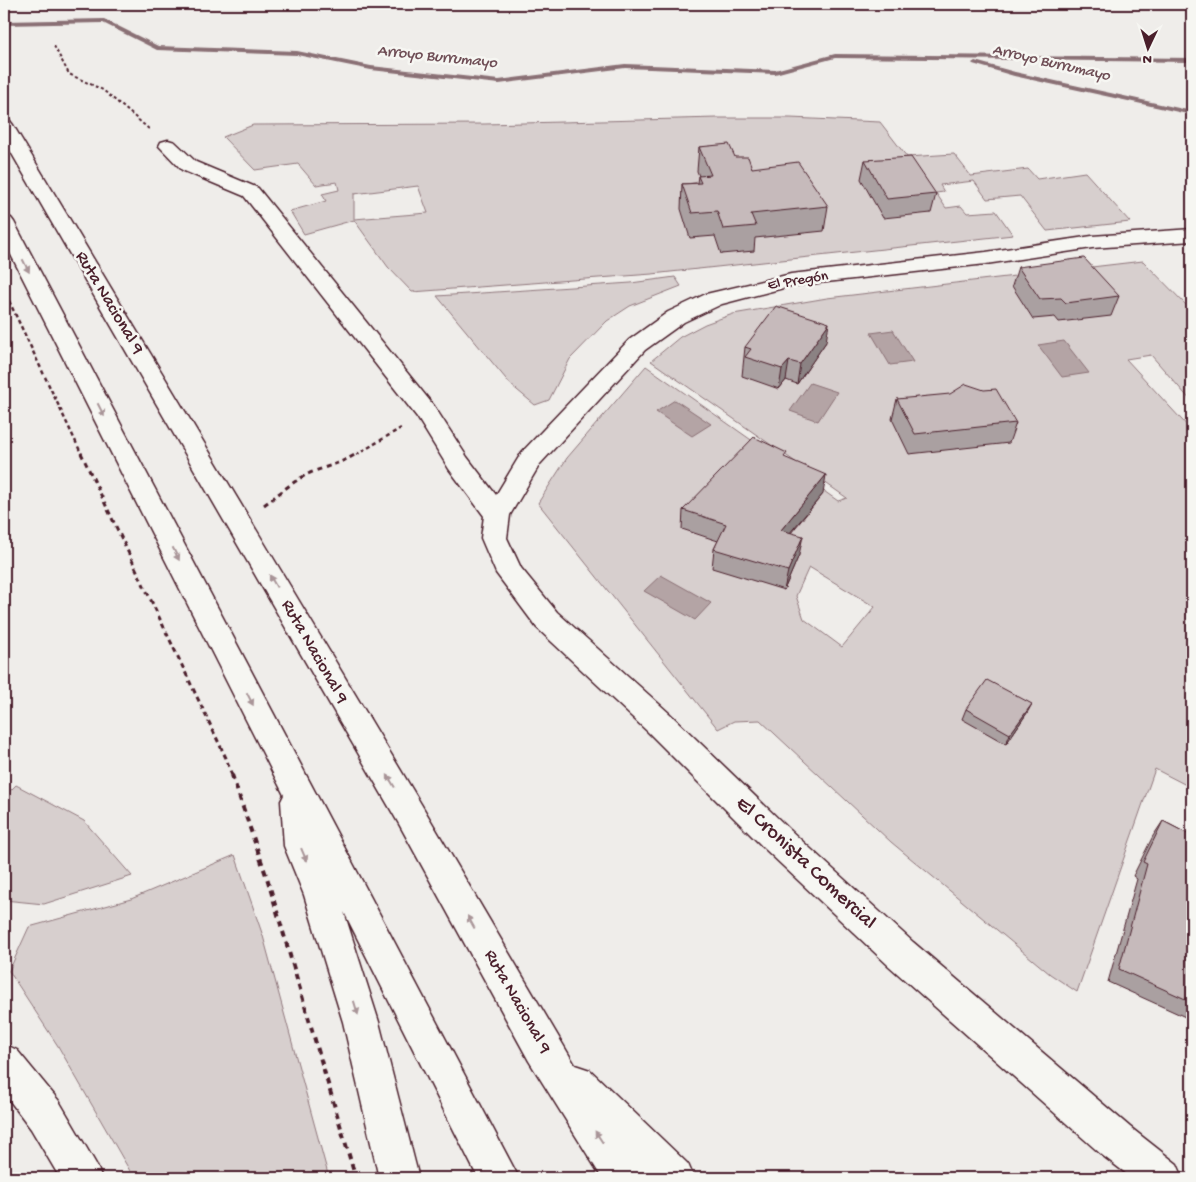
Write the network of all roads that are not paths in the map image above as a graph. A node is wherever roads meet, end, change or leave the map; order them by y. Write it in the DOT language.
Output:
graph roads {
  1 [pos="4,125"];
  2 [pos="168,146"];
  3 [pos="4,222"];
  4 [pos="1192,234"];
  5 [pos="497,515"];
  6 [pos="296,789"];
  7 [pos="542,1048"];
  8 [pos="4,1063"];
  9 [pos="82,1178"];
  10 [pos="399,1178"];
  11 [pos="499,1178"];
  12 [pos="625,1178"];
  13 [pos="674,1178"];
  14 [pos="1163,1178"];
  7 -- 1 [label="main road, Ruta Nacional 9, one-way"];
  2 -- 5 [label="main road"];
  3 -- 6 [label="main road, one-way"];
  4 -- 5 [label="main road, El Pregón"];
  5 -- 14 [label="main road, El Cronista Comercial"];
  6 -- 10 [label="main road, one-way"];
  6 -- 11 [label="main road"];
  12 -- 7 [label="main road, Ruta Nacional 9, one-way"];
  7 -- 13 [label="main road"];
  8 -- 9 [label="main road"];
}
